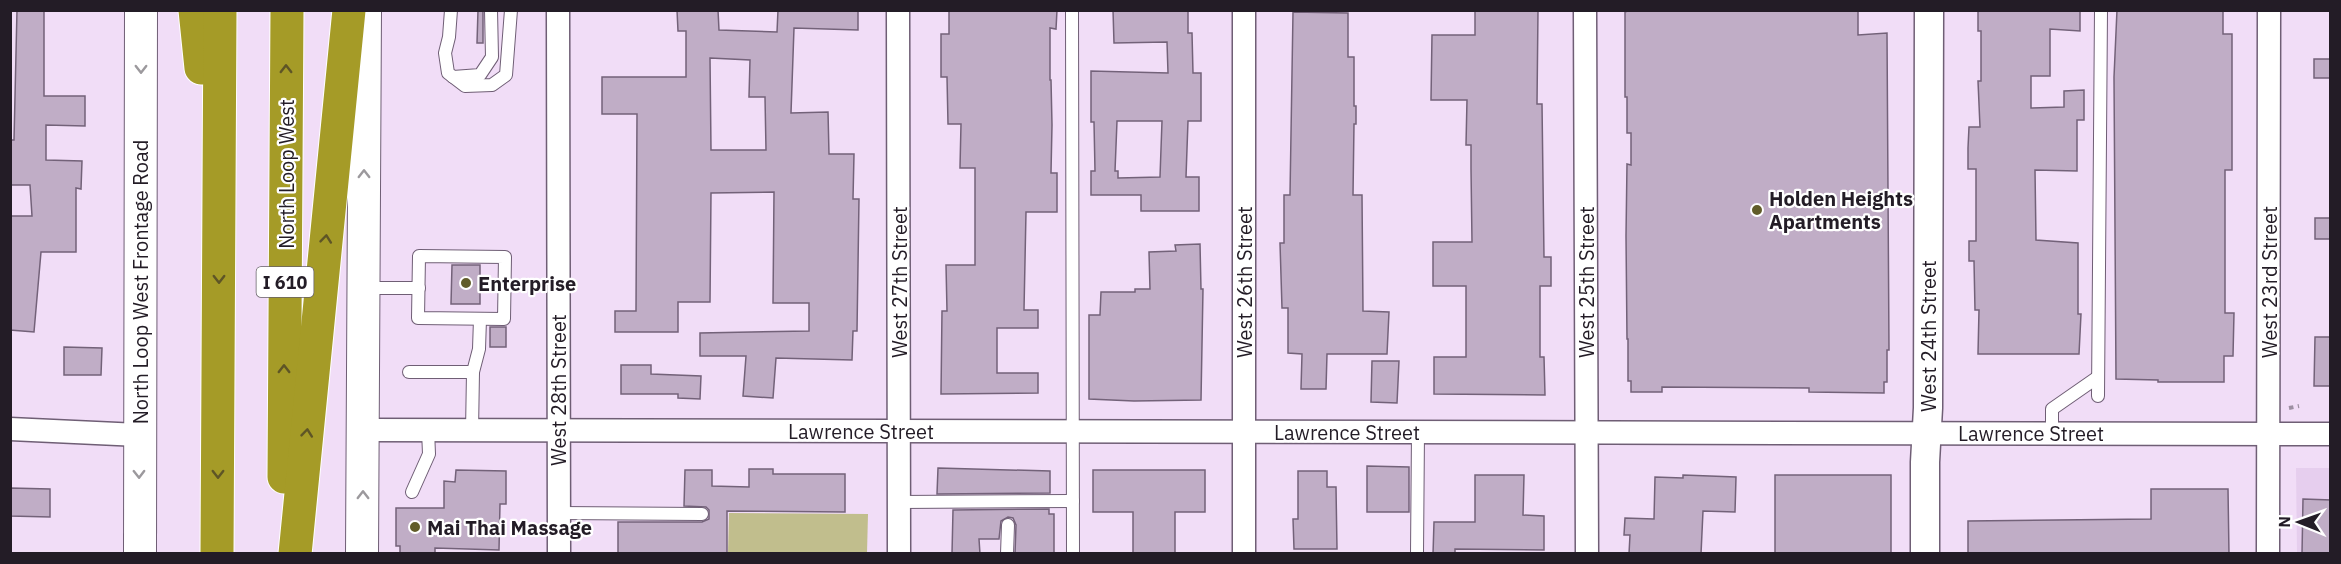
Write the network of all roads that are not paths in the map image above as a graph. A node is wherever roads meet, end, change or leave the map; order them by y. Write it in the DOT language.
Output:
graph roads {
  1 [pos="141,10"];
  2 [pos="195,10"];
  3 [pos="220,10"];
  4 [pos="287,10"];
  5 [pos="349,10"];
  6 [pos="365,10"];
  7 [pos="451,10"];
  8 [pos="491,10"];
  9 [pos="511,10"];
  10 [pos="558,10"];
  11 [pos="898,10"];
  12 [pos="1072,10"];
  13 [pos="1245,10"];
  14 [pos="1586,10"];
  15 [pos="2101,10"];
  16 [pos="2269,10"];
  17 [pos="1928,11"];
  18 [pos="453,77"];
  19 [pos="219,244"];
  20 [pos="364,288"];
  21 [pos="419,288"];
  22 [pos="480,319"];
  23 [pos="409,372"];
  24 [pos="473,372"];
  25 [pos="2098,377"];
  26 [pos="2098,396"];
  27 [pos="10,429"];
  28 [pos="363,430"];
  29 [pos="428,430"];
  30 [pos="472,430"];
  31 [pos="558,430"];
  32 [pos="899,431"];
  33 [pos="1072,431"];
  34 [pos="1244,431"];
  35 [pos="1418,432"];
  36 [pos="1586,432"];
  37 [pos="1926,433"];
  38 [pos="2052,433"];
  39 [pos="2268,433"];
  40 [pos="2331,434"];
  41 [pos="139,435"];
  42 [pos="412,492"];
  43 [pos="1073,501"];
  44 [pos="899,502"];
  45 [pos="559,513"];
  46 [pos="702,514"];
  47 [pos="1008,525"];
  48 [pos="140,554"];
  49 [pos="218,554"];
  50 [pos="283,554"];
  51 [pos="295,554"];
  52 [pos="362,554"];
  53 [pos="559,554"];
  54 [pos="899,554"];
  55 [pos="1007,554"];
  56 [pos="1073,554"];
  57 [pos="1244,554"];
  58 [pos="1417,554"];
  59 [pos="1587,554"];
  60 [pos="1925,554"];
  61 [pos="2268,554"];
  1 -- 41 [label="main road, North Loop West Frontage Road, one-way"];
  2 -- 19 [label="highway"];
  3 -- 19 [label="highway"];
  50 -- 4 [label="highway, North Loop West / I 610, one-way"];
  51 -- 5 [label="highway, one-way"];
  20 -- 6 [label="main road, one-way"];
  7 -- 18 [label="lane"];
  8 -- 18 [label="lane"];
  9 -- 18 [label="lane"];
  10 -- 31 [label="street, West 28th Street"];
  11 -- 32 [label="street, West 27th Street"];
  12 -- 33 [label="lane"];
  13 -- 34 [label="street, West 26th Street"];
  14 -- 36 [label="street, West 25th Street"];
  15 -- 25 [label="lane"];
  16 -- 39 [label="street, West 23rd Street"];
  17 -- 37 [label="street, West 24th Street"];
  19 -- 49 [label="highway, one-way"];
  20 -- 21 [label="lane"];
  20 -- 28 [label="main road"];
  21 -- 22 [label="lane"];
  21 -- 22 [label="lane"];
  22 -- 24 [label="lane"];
  23 -- 24 [label="lane"];
  24 -- 30 [label="lane"];
  25 -- 26 [label="lane"];
  25 -- 38 [label="lane"];
  27 -- 41 [label="street"];
  28 -- 29 [label="street, Lawrence Street"];
  52 -- 28 [label="main road, one-way"];
  29 -- 30 [label="street, Lawrence Street"];
  29 -- 42 [label="lane"];
  30 -- 31 [label="street, Lawrence Street"];
  31 -- 32 [label="street, Lawrence Street"];
  31 -- 45 [label="street, West 28th Street"];
  32 -- 33 [label="street, Lawrence Street"];
  32 -- 44 [label="street, West 27th Street"];
  33 -- 34 [label="street, Lawrence Street"];
  33 -- 43 [label="lane"];
  34 -- 35 [label="street, Lawrence Street"];
  34 -- 57 [label="street, West 26th Street"];
  35 -- 36 [label="street, Lawrence Street"];
  35 -- 58 [label="lane"];
  36 -- 37 [label="street, Lawrence Street"];
  36 -- 59 [label="street, West 25th Street"];
  37 -- 38 [label="street, Lawrence Street"];
  37 -- 60 [label="street, West 24th Street"];
  38 -- 39 [label="street, Lawrence Street"];
  39 -- 40 [label="street, Lawrence Street"];
  39 -- 61 [label="street, West 23rd Street"];
  41 -- 48 [label="main road, North Loop West Frontage Road, one-way"];
  43 -- 44 [label="lane"];
  43 -- 56 [label="lane"];
  44 -- 54 [label="street, West 27th Street"];
  45 -- 46 [label="lane"];
  45 -- 53 [label="street, West 28th Street"];
  47 -- 55 [label="lane"];
}
